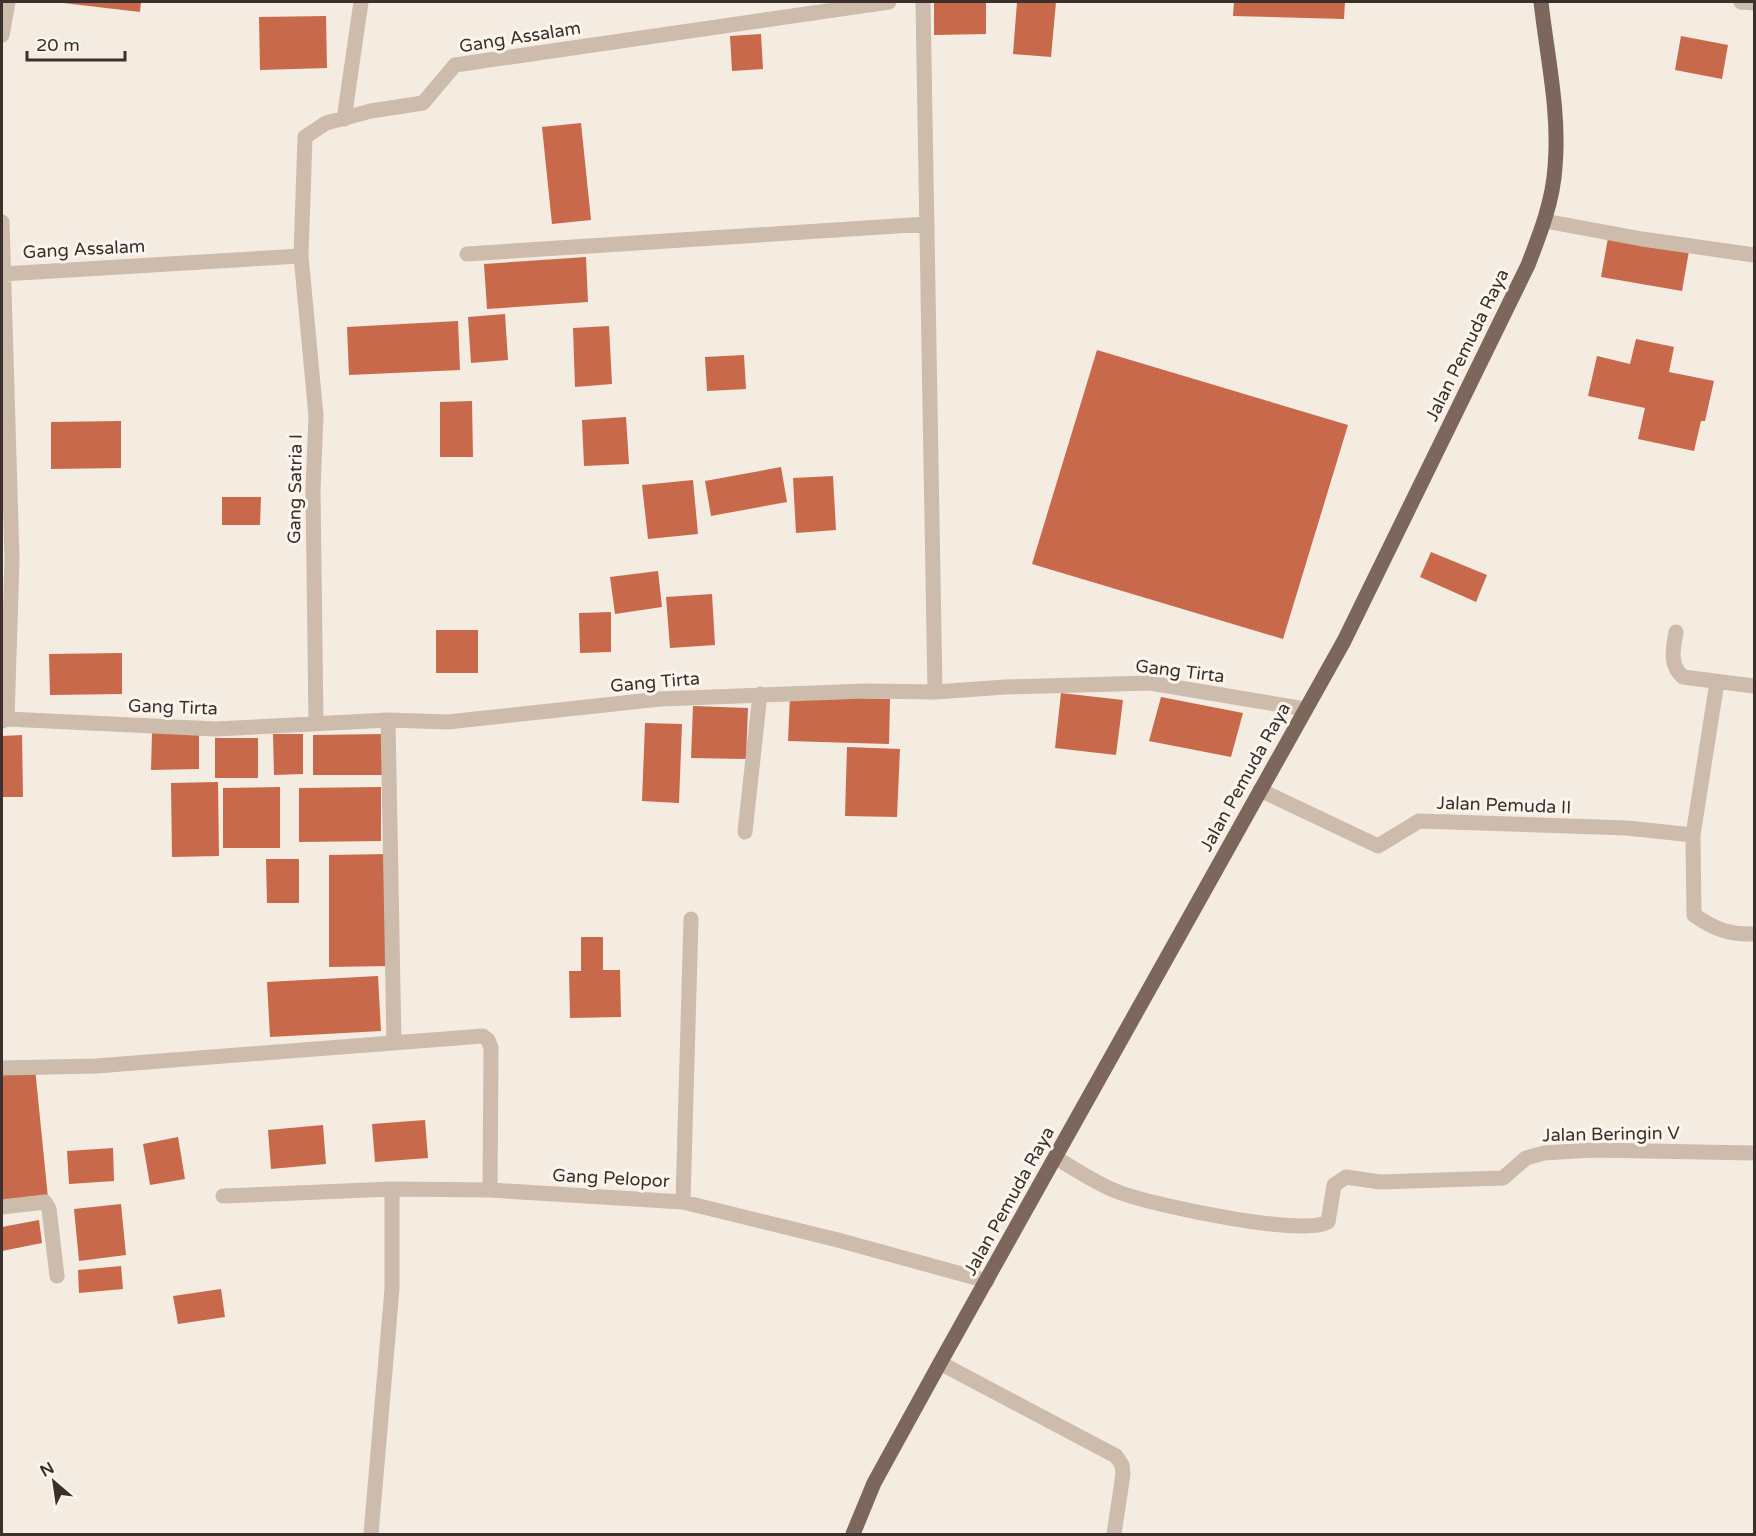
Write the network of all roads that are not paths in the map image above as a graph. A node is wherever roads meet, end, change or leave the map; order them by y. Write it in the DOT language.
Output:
graph roads {
  1 [pos="8,2"];
  2 [pos="361,2"];
  3 [pos="889,2"];
  4 [pos="923,2"];
  5 [pos="1540,2"];
  6 [pos="1741,2"];
  7 [pos="1755,3"];
  8 [pos="2,35"];
  9 [pos="344,119"];
  10 [pos="1545,221"];
  11 [pos="2,222"];
  12 [pos="927,224"];
  13 [pos="466,254"];
  14 [pos="1755,255"];
  15 [pos="301,256"];
  16 [pos="3,274"];
  17 [pos="7,559"];
  18 [pos="1676,633"];
  19 [pos="1717,682"];
  20 [pos="1755,686"];
  21 [pos="936,692"];
  22 [pos="760,694"];
  23 [pos="1305,709"];
  24 [pos="4,720"];
  25 [pos="388,720"];
  26 [pos="316,724"];
  27 [pos="1260,790"];
  28 [pos="745,832"];
  29 [pos="1693,835"];
  30 [pos="691,920"];
  31 [pos="1755,934"];
  32 [pos="394,1043"];
  33 [pos="2,1068"];
  34 [pos="1755,1153"];
  35 [pos="1056,1158"];
  36 [pos="392,1189"];
  37 [pos="490,1190"];
  38 [pos="223,1196"];
  39 [pos="683,1202"];
  40 [pos="2,1207"];
  41 [pos="57,1276"];
  42 [pos="987,1281"];
  43 [pos="940,1363"];
  44 [pos="372,1534"];
  45 [pos="853,1534"];
  46 [pos="1114,1534"];
  1 -- 8 [label="street"];
  2 -- 9 [label="street"];
  3 -- 9 [label="street, Gang Assalam"];
  4 -- 12 [label="street"];
  5 -- 10 [label="main road, Jalan Pemuda Raya"];
  6 -- 7 [label="street"];
  9 -- 15 [label="street, Gang Assalam"];
  10 -- 14 [label="street"];
  10 -- 23 [label="main road, Jalan Pemuda Raya"];
  11 -- 16 [label="street"];
  12 -- 13 [label="street"];
  12 -- 21 [label="street"];
  15 -- 16 [label="street, Gang Assalam"];
  15 -- 26 [label="street, Gang Satria I"];
  16 -- 17 [label="street"];
  17 -- 24 [label="street"];
  18 -- 19 [label="street"];
  19 -- 20 [label="street"];
  19 -- 29 [label="street"];
  21 -- 22 [label="street, Gang Tirta"];
  21 -- 23 [label="street, Gang Tirta"];
  22 -- 25 [label="street, Gang Tirta"];
  22 -- 28 [label="street"];
  23 -- 27 [label="main road, Jalan Pemuda Raya"];
  24 -- 26 [label="street, Gang Tirta"];
  25 -- 26 [label="street, Gang Tirta"];
  25 -- 32 [label="street"];
  27 -- 29 [label="street, Jalan Pemuda II"];
  27 -- 35 [label="main road, Jalan Pemuda Raya"];
  29 -- 31 [label="street"];
  30 -- 39 [label="street"];
  32 -- 33 [label="street"];
  32 -- 37 [label="street"];
  34 -- 35 [label="street, Jalan Beringin V"];
  35 -- 42 [label="main road, Jalan Pemuda Raya"];
  36 -- 37 [label="street, Gang Pelopor"];
  36 -- 38 [label="street, Gang Pelopor"];
  36 -- 44 [label="street"];
  37 -- 39 [label="street, Gang Pelopor"];
  39 -- 42 [label="street, Gang Pelopor"];
  40 -- 41 [label="street"];
  42 -- 43 [label="main road, Jalan Pemuda Raya"];
  43 -- 45 [label="main road, Jalan Pemuda Raya"];
  43 -- 46 [label="street"];
}
